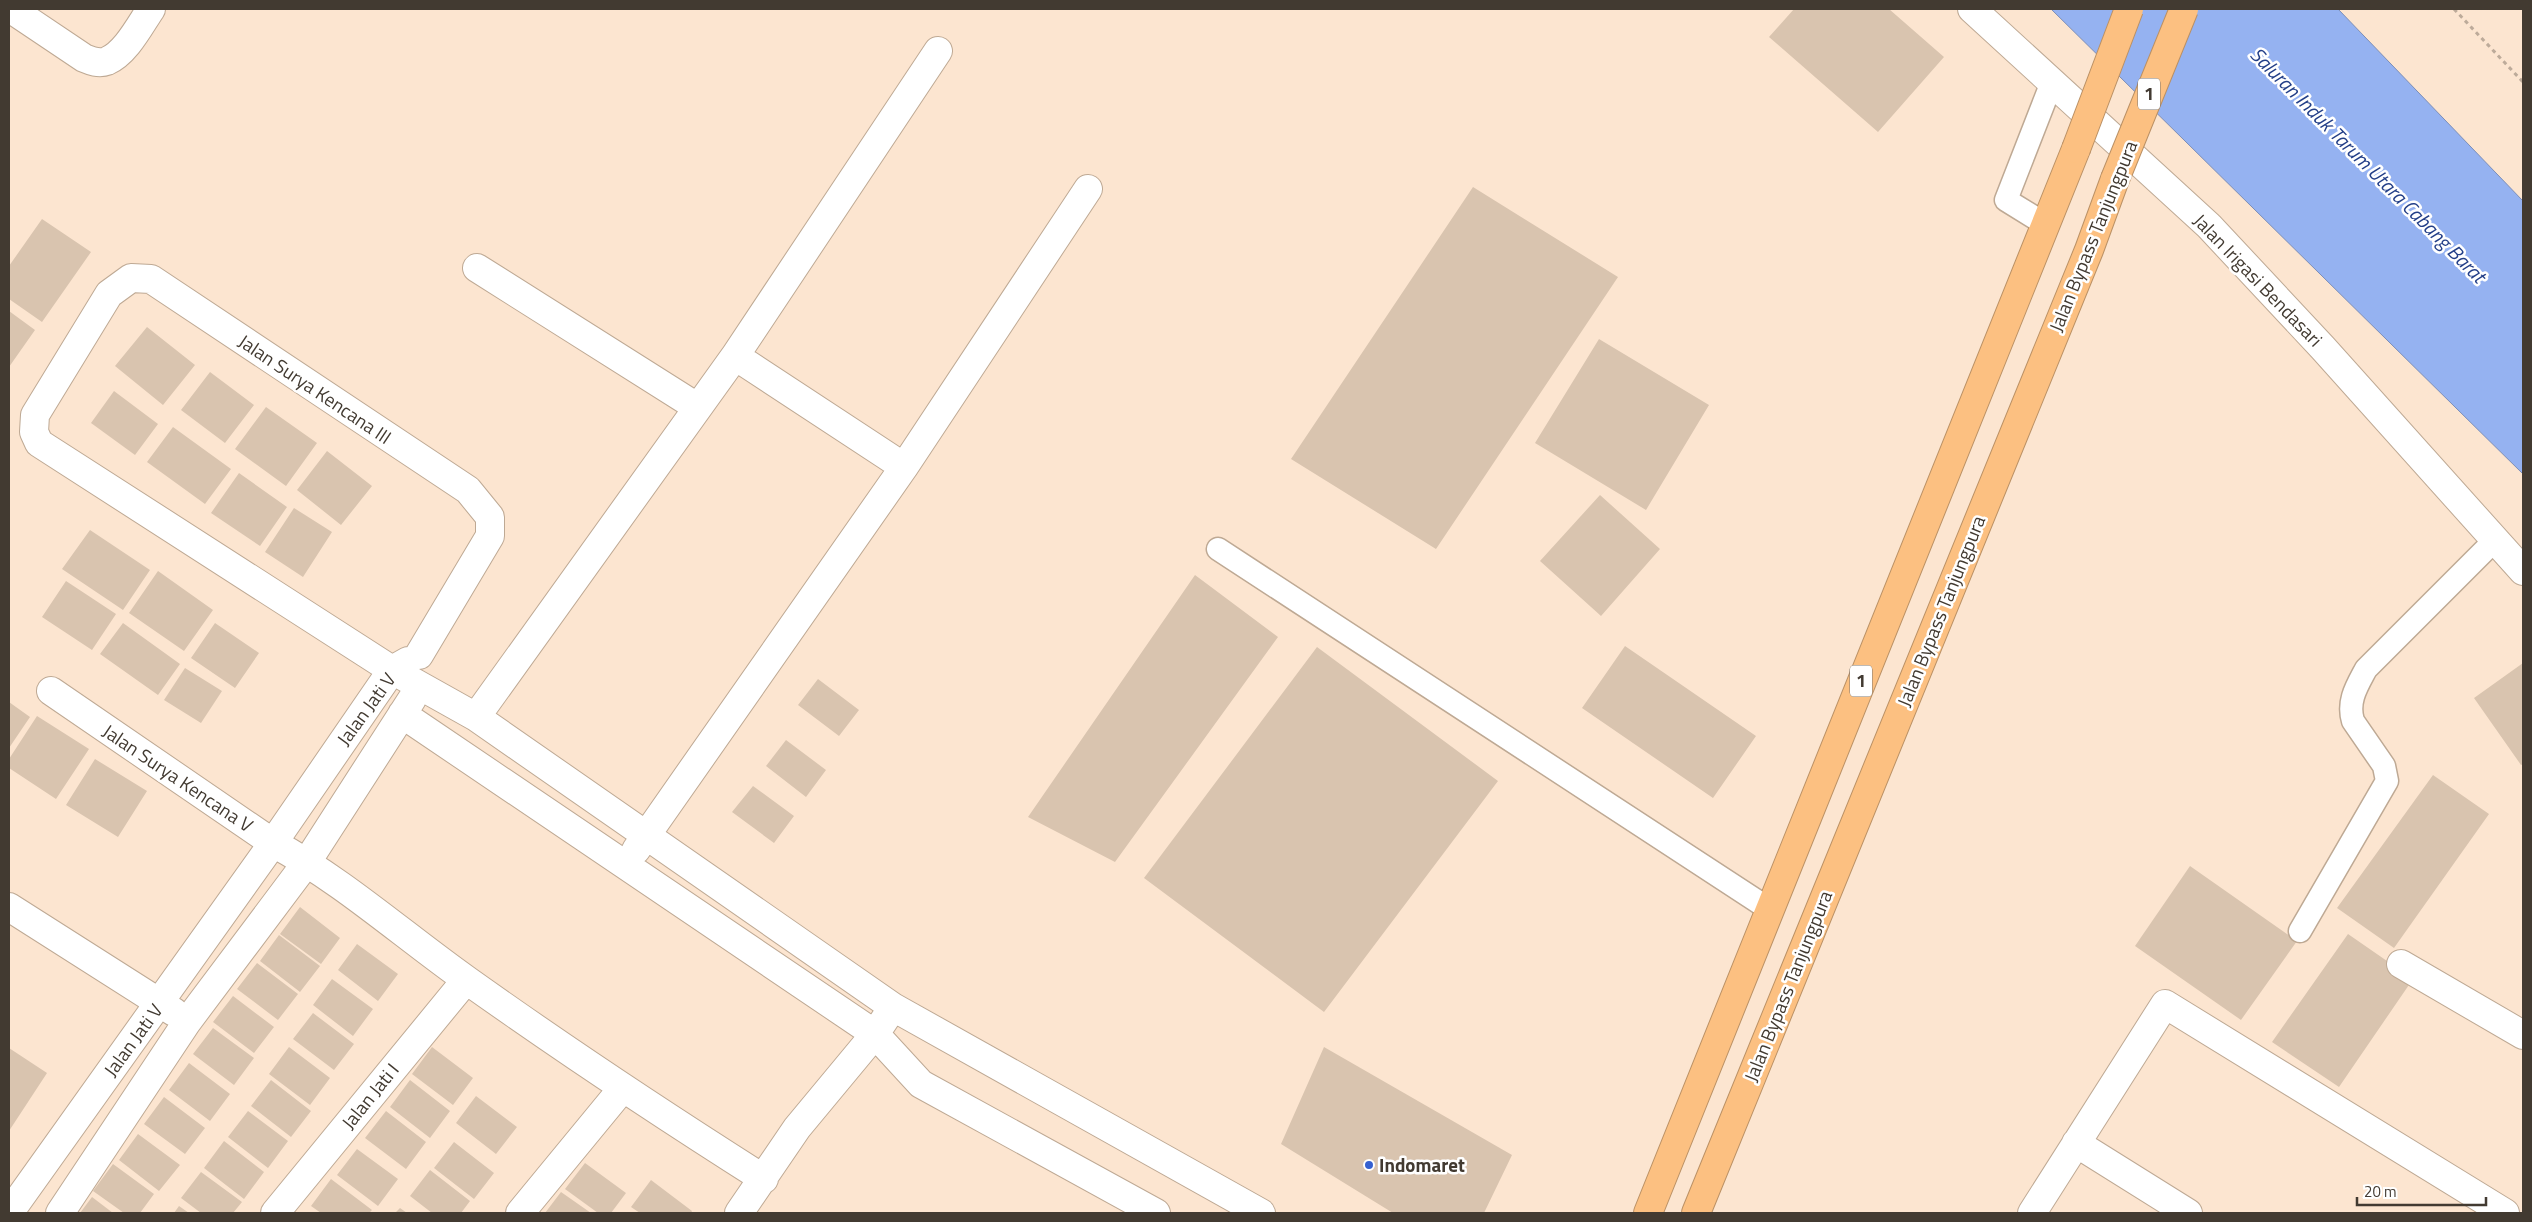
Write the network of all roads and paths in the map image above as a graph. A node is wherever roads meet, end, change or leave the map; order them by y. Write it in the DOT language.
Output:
graph roads {
  1 [pos="11,9"];
  2 [pos="151,9"];
  3 [pos="1972,9"];
  4 [pos="2129,9"];
  5 [pos="2184,9"];
  6 [pos="2454,9"];
  7 [pos="938,51"];
  8 [pos="2052,82"];
  9 [pos="2523,82"];
  10 [pos="1088,189"];
  11 [pos="2045,224"];
  12 [pos="477,268"];
  13 [pos="735,356"];
  14 [pos="697,407"];
  15 [pos="904,467"];
  16 [pos="2496,539"];
  17 [pos="1218,549"];
  18 [pos="2523,571"];
  19 [pos="419,655"];
  20 [pos="392,670"];
  21 [pos="420,686"];
  22 [pos="51,691"];
  23 [pos="402,714"];
  24 [pos="476,717"];
  25 [pos="646,834"];
  26 [pos="273,843"];
  27 [pos="308,862"];
  28 [pos="627,866"];
  29 [pos="9,907"];
  30 [pos="1769,908"];
  31 [pos="2300,931"];
  32 [pos="2401,964"];
  33 [pos="466,980"];
  34 [pos="160,1002"];
  35 [pos="893,1007"];
  36 [pos="187,1022"];
  37 [pos="875,1034"];
  38 [pos="2523,1035"];
  39 [pos="622,1089"];
  40 [pos="2076,1143"];
  41 [pos="764,1179"];
  42 [pos="15,1205"];
  43 [pos="46,1213"];
  44 [pos="60,1213"];
  45 [pos="275,1213"];
  46 [pos="520,1213"];
  47 [pos="739,1213"];
  48 [pos="1156,1213"];
  49 [pos="1261,1213"];
  50 [pos="1648,1213"];
  51 [pos="1696,1213"];
  52 [pos="2032,1213"];
  53 [pos="2188,1213"];
  54 [pos="2505,1213"];
  1 -- 2 [label="street"];
  3 -- 8 [label="street, Jalan Irigasi Bendasari"];
  4 -- 11 [label="highway, 1, bridge"];
  5 -- 51 [label="highway, Jalan Bypass Tanjungpura / 1, bridge"];
  6 -- 9 [label="path"];
  7 -- 13 [label="street"];
  8 -- 11 [label="lane"];
  8 -- 16 [label="street, Jalan Irigasi Bendasari"];
  10 -- 15 [label="street"];
  11 -- 30 [label="highway, 1"];
  12 -- 14 [label="street"];
  13 -- 14 [label="street"];
  13 -- 15 [label="street"];
  14 -- 24 [label="street"];
  15 -- 25 [label="street"];
  16 -- 18 [label="street, Jalan Irigasi Bendasari"];
  16 -- 31 [label="lane"];
  17 -- 30 [label="lane"];
  19 -- 20 [label="street, Jalan Jati V"];
  19 -- 20 [label="street, Jalan Surya Kencana III"];
  19 -- 21 [label="street, Jalan Jati V"];
  20 -- 21 [label="street"];
  20 -- 26 [label="street, Jalan Jati V"];
  21 -- 23 [label="street, Jalan Jati V"];
  21 -- 24 [label="street"];
  22 -- 26 [label="street, Jalan Surya Kencana V"];
  23 -- 27 [label="street, Jalan Jati V"];
  23 -- 28 [label="street"];
  24 -- 25 [label="street"];
  25 -- 28 [label="street"];
  25 -- 35 [label="street"];
  26 -- 27 [label="street, Jalan Surya Kencana V"];
  26 -- 34 [label="street, Jalan Jati V"];
  27 -- 33 [label="street, Jalan Surya Kencana V"];
  27 -- 36 [label="street, Jalan Jati V"];
  28 -- 37 [label="street"];
  29 -- 34 [label="street"];
  30 -- 50 [label="highway, 1"];
  32 -- 38 [label="street"];
  33 -- 39 [label="street, Jalan Surya Kencana V"];
  33 -- 45 [label="street, Jalan Jati I"];
  34 -- 36 [label="street"];
  34 -- 42 [label="street, Jalan Jati V"];
  35 -- 37 [label="street"];
  35 -- 49 [label="street"];
  36 -- 44 [label="street, Jalan Jati V"];
  37 -- 41 [label="street"];
  37 -- 48 [label="street"];
  39 -- 41 [label="street, Jalan Surya Kencana V"];
  39 -- 46 [label="street"];
  40 -- 52 [label="street"];
  40 -- 53 [label="street"];
  40 -- 54 [label="street"];
  41 -- 47 [label="street"];
  42 -- 43 [label="street"];
}
